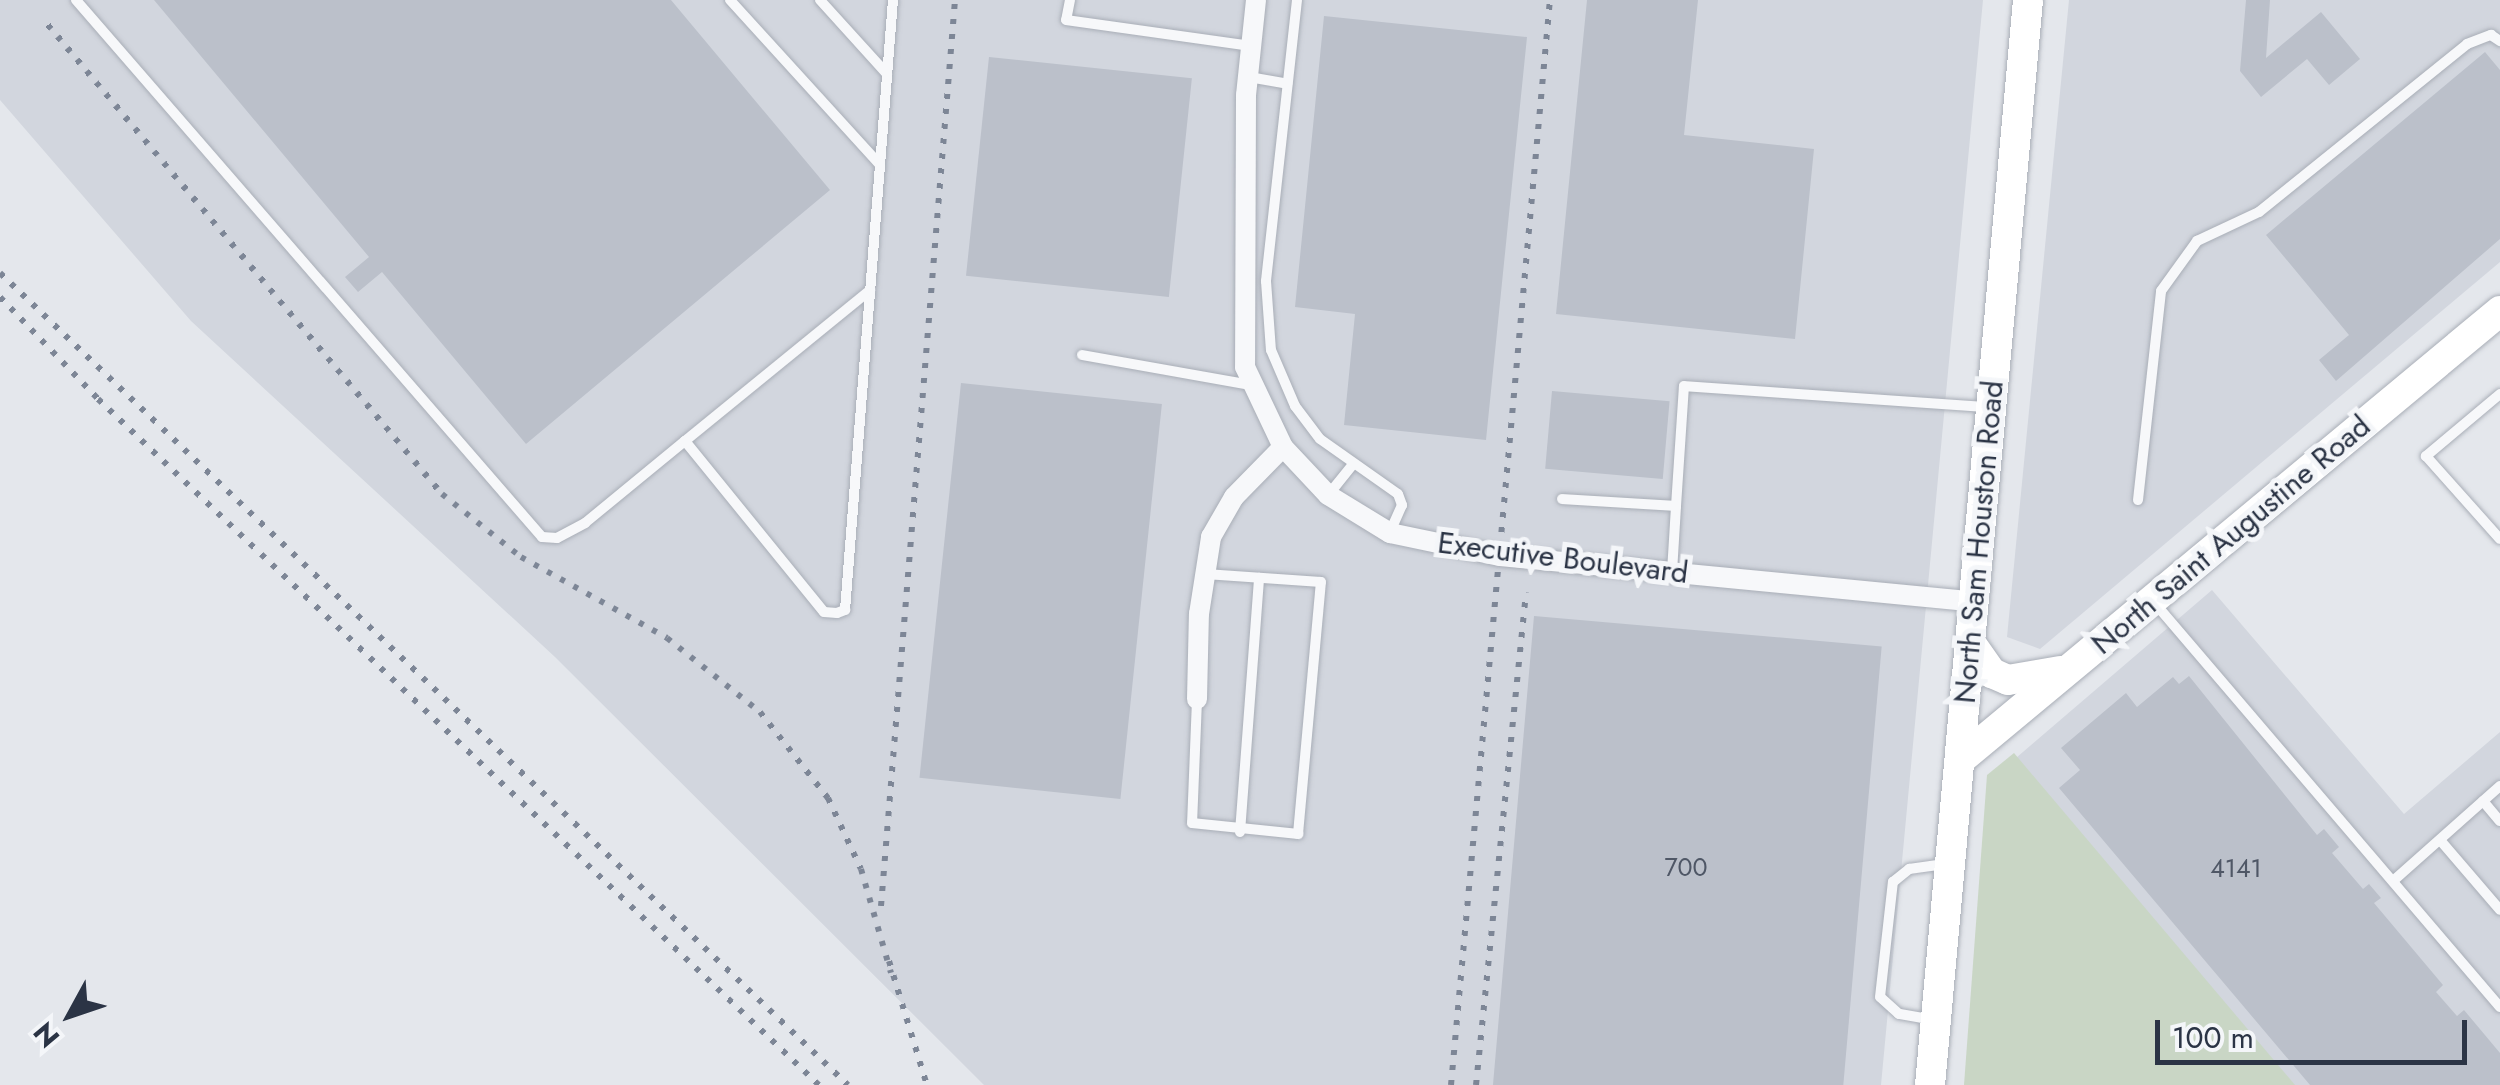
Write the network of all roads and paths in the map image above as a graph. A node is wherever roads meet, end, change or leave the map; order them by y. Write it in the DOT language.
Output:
graph roads {
  1 [pos="76,0"];
  2 [pos="730,0"];
  3 [pos="820,0"];
  4 [pos="893,0"];
  5 [pos="1070,0"];
  6 [pos="1256,0"];
  7 [pos="1297,0"];
  8 [pos="2028,0"];
  9 [pos="2500,41"];
  10 [pos="1251,46"];
  11 [pos="887,74"];
  12 [pos="1248,77"];
  13 [pos="1287,84"];
  14 [pos="880,165"];
  15 [pos="870,290"];
  16 [pos="2500,311"];
  17 [pos="1271,350"];
  18 [pos="1082,355"];
  19 [pos="1244,355"];
  20 [pos="1252,386"];
  21 [pos="2500,394"];
  22 [pos="1989,407"];
  23 [pos="685,442"];
  24 [pos="1283,448"];
  25 [pos="1353,464"];
  26 [pos="1328,495"];
  27 [pos="1562,498"];
  28 [pos="2138,500"];
  29 [pos="1676,506"];
  30 [pos="1390,533"];
  31 [pos="2500,539"];
  32 [pos="1672,572"];
  33 [pos="1205,574"];
  34 [pos="1259,578"];
  35 [pos="1971,601"];
  36 [pos="2152,601"];
  37 [pos="1970,642"];
  38 [pos="2072,667"];
  39 [pos="1197,698"];
  40 [pos="1962,759"];
  41 [pos="2500,786"];
  42 [pos="2483,802"];
  43 [pos="2500,822"];
  44 [pos="1240,832"];
  45 [pos="2440,840"];
  46 [pos="1950,864"];
  47 [pos="2393,882"];
  48 [pos="2500,910"];
  49 [pos="2500,1007"];
  50 [pos="1935,1020"];
  51 [pos="1930,1085"];
  1 -- 23 [label="lane"];
  2 -- 14 [label="lane"];
  3 -- 11 [label="lane"];
  4 -- 11 [label="lane"];
  5 -- 10 [label="lane"];
  6 -- 10 [label="street, Executive Boulevard"];
  7 -- 13 [label="lane"];
  8 -- 22 [label="street, North Sam Houston Road"];
  9 -- 28 [label="lane"];
  10 -- 12 [label="street, Executive Boulevard"];
  11 -- 14 [label="lane"];
  12 -- 13 [label="lane"];
  12 -- 19 [label="street, Executive Boulevard"];
  13 -- 17 [label="lane"];
  14 -- 15 [label="lane"];
  15 -- 23 [label="lane"];
  15 -- 23 [label="lane"];
  16 -- 36 [label="street, North Saint Augustine Road"];
  17 -- 19 [label="lane"];
  17 -- 25 [label="lane"];
  18 -- 20 [label="lane"];
  19 -- 20 [label="street, Executive Boulevard"];
  20 -- 24 [label="street, Executive Boulevard"];
  21 -- 31 [label="lane"];
  22 -- 29 [label="lane"];
  22 -- 35 [label="street, North Sam Houston Road"];
  24 -- 26 [label="street, Executive Boulevard"];
  24 -- 33 [label="street"];
  25 -- 26 [label="lane"];
  25 -- 30 [label="lane"];
  26 -- 30 [label="street, Executive Boulevard"];
  27 -- 29 [label="lane"];
  29 -- 32 [label="lane"];
  30 -- 32 [label="street, Executive Boulevard"];
  32 -- 35 [label="street, Executive Boulevard"];
  33 -- 34 [label="lane"];
  33 -- 39 [label="street"];
  34 -- 44 [label="lane"];
  34 -- 44 [label="lane"];
  35 -- 37 [label="street, North Sam Houston Road"];
  36 -- 38 [label="street, North Saint Augustine Road"];
  36 -- 47 [label="lane"];
  37 -- 38 [label="street"];
  37 -- 40 [label="street, North Sam Houston Road"];
  38 -- 40 [label="street, North Saint Augustine Road"];
  39 -- 44 [label="lane"];
  40 -- 46 [label="street, North Sam Houston Road"];
  41 -- 42 [label="lane"];
  42 -- 43 [label="lane"];
  42 -- 45 [label="lane"];
  45 -- 47 [label="lane"];
  45 -- 48 [label="lane"];
  46 -- 50 [label="street, North Sam Houston Road"];
  46 -- 50 [label="lane"];
  47 -- 49 [label="lane"];
  50 -- 51 [label="street, North Sam Houston Road"];
}
